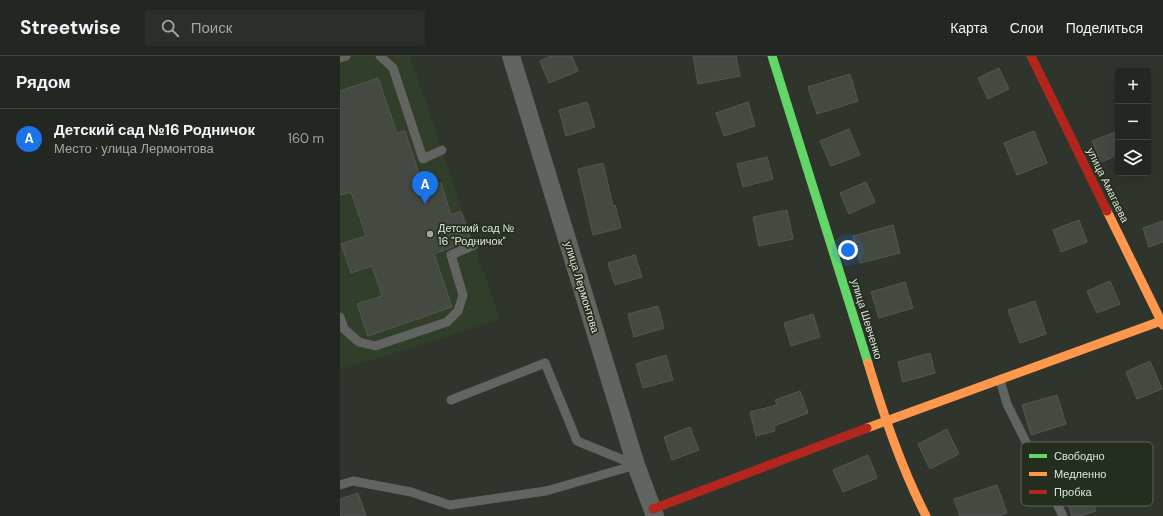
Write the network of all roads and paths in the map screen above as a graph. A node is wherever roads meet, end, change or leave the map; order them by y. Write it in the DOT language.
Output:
graph roads {
  1 [pos="346,56"];
  2 [pos="380,56"];
  3 [pos="511,56"];
  4 [pos="772,56"];
  5 [pos="1031,56"];
  6 [pos="340,58"];
  7 [pos="442,150"];
  8 [pos="474,244"];
  9 [pos="340,317"];
  10 [pos="1162,323"];
  11 [pos="1000,380"];
  12 [pos="451,400"];
  13 [pos="886,421"];
  14 [pos="1026,442"];
  15 [pos="636,466"];
  16 [pos="340,485"];
  17 [pos="1058,506"];
  18 [pos="654,513"];
  19 [pos="926,516"];
  20 [pos="1063,516"];
  1 -- 6 [label="lane"];
  2 -- 7 [label="lane"];
  3 -- 15 [label="street, улица Лермонтова"];
  4 -- 13 [label="street, улица Шевченко"];
  5 -- 10 [label="street, улица Амагаева"];
  8 -- 9 [label="lane"];
  10 -- 11 [label="street"];
  11 -- 13 [label="street"];
  11 -- 14 [label="lane"];
  12 -- 15 [label="lane"];
  13 -- 18 [label="street"];
  13 -- 19 [label="street, улица Шевченко"];
  15 -- 16 [label="lane"];
  15 -- 18 [label="street, улица Лермонтова"];
  17 -- 20 [label="lane"];
}
